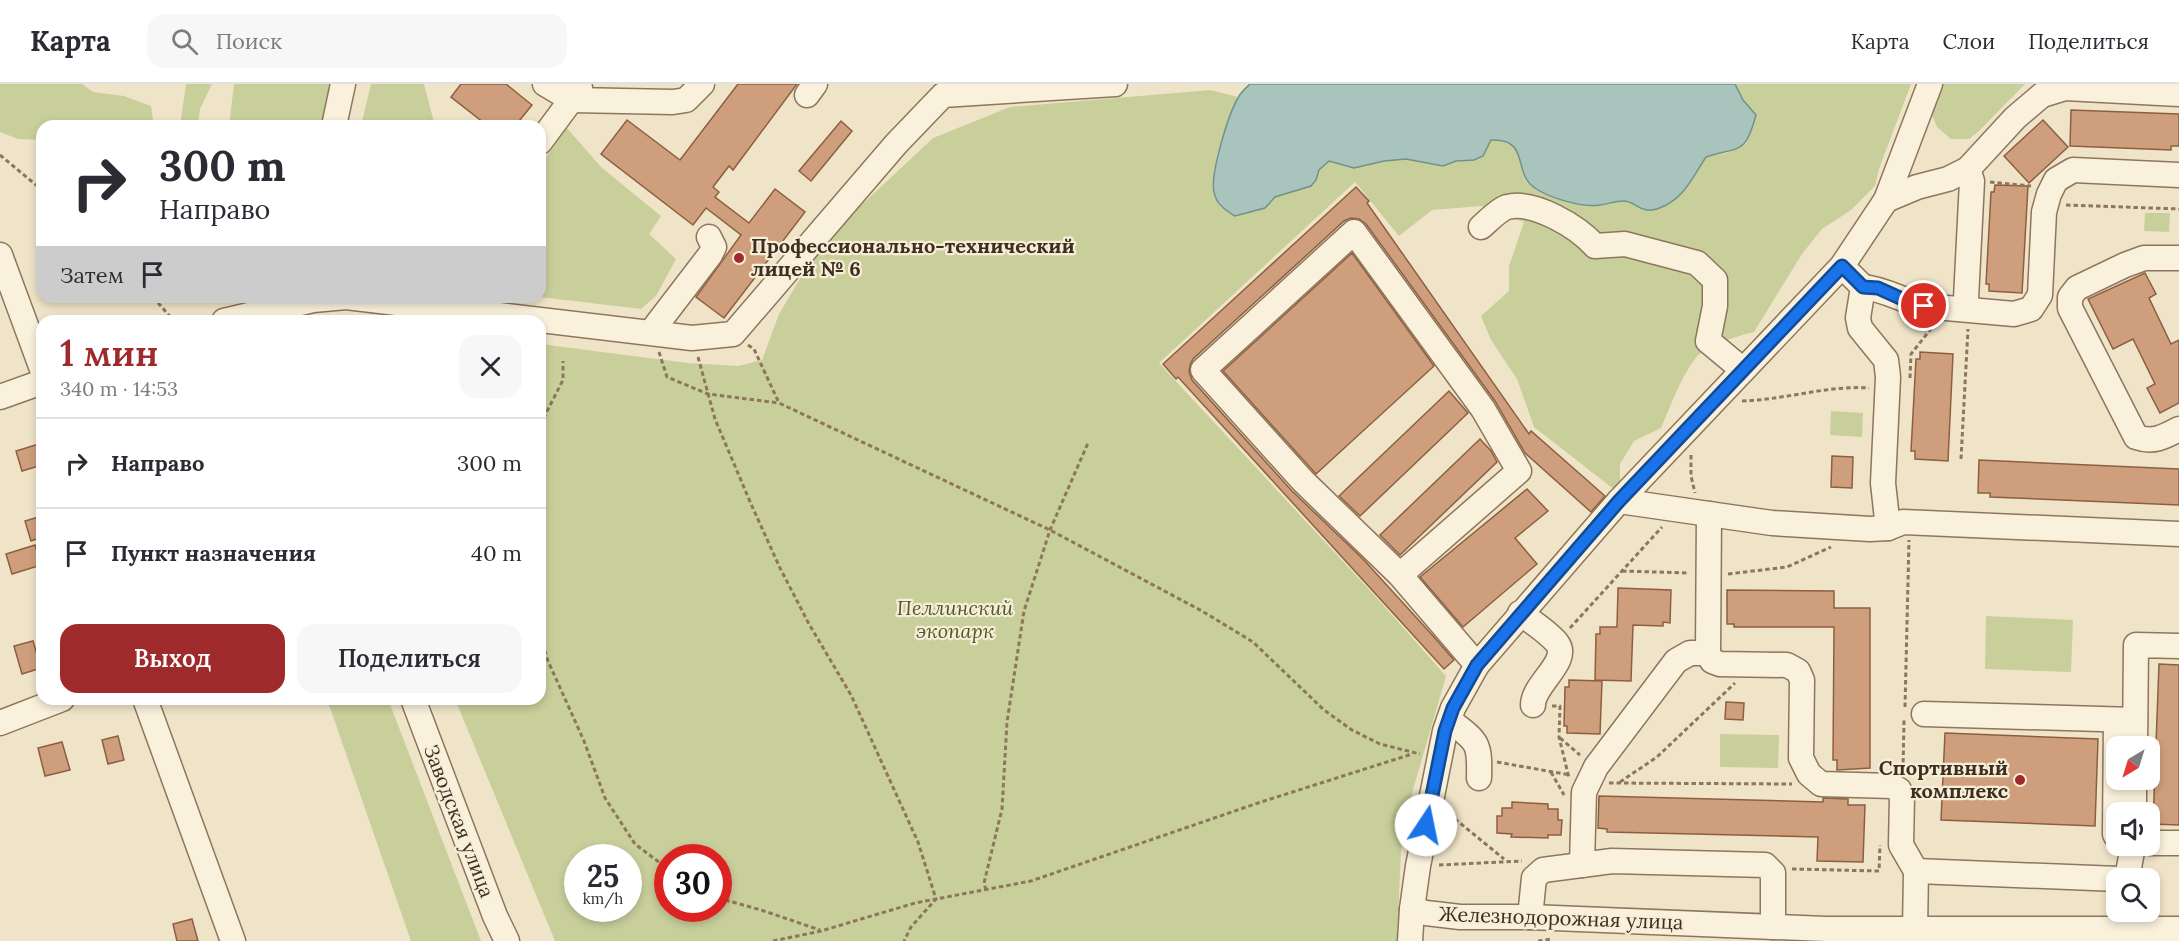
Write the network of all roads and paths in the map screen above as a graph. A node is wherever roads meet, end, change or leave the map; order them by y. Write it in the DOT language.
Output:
graph roads {
  1 [pos="344,84"];
  2 [pos="544,84"];
  3 [pos="702,84"];
  4 [pos="1115,84"];
  5 [pos="1930,84"];
  6 [pos="937,89"];
  7 [pos="578,92"];
  8 [pos="2179,94"];
  9 [pos="335,120"];
  10 [pos="546,134"];
  11 [pos="0,155"];
  12 [pos="1970,175"];
  13 [pos="2179,175"];
  14 [pos="36,185"];
  15 [pos="2047,199"];
  16 [pos="1886,200"];
  17 [pos="2179,209"];
  18 [pos="1481,227"];
  19 [pos="709,237"];
  20 [pos="0,255"];
  21 [pos="2179,258"];
  22 [pos="1842,266"];
  23 [pos="1863,287"];
  24 [pos="158,303"];
  25 [pos="427,303"];
  26 [pos="314,306"];
  27 [pos="1959,308"];
  28 [pos="169,315"];
  29 [pos="260,315"];
  30 [pos="520,315"];
  31 [pos="546,318"];
  32 [pos="651,332"];
  33 [pos="733,334"];
  34 [pos="692,338"];
  35 [pos="563,361"];
  36 [pos="36,367"];
  37 [pos="1743,370"];
  38 [pos="1910,378"];
  39 [pos="36,384"];
  40 [pos="1888,389"];
  41 [pos="708,394"];
  42 [pos="0,397"];
  43 [pos="1713,402"];
  44 [pos="779,403"];
  45 [pos="546,413"];
  46 [pos="1689,427"];
  47 [pos="2179,429"];
  48 [pos="1088,443"];
  49 [pos="1961,459"];
  50 [pos="1619,501"];
  51 [pos="1695,512"];
  52 [pos="1899,525"];
  53 [pos="1050,530"];
  54 [pos="2179,534"];
  55 [pos="1839,543"];
  56 [pos="1622,571"];
  57 [pos="1709,574"];
  58 [pos="1400,575"];
  59 [pos="1520,613"];
  60 [pos="1557,643"];
  61 [pos="2179,646"];
  62 [pos="1708,653"];
  63 [pos="546,655"];
  64 [pos="1477,665"];
  65 [pos="1736,682"];
  66 [pos="46,705"];
  67 [pos="147,705"];
  68 [pos="414,705"];
  69 [pos="1533,705"];
  70 [pos="1911,714"];
  71 [pos="1449,720"];
  72 [pos="2126,720"];
  73 [pos="0,723"];
  74 [pos="2131,736"];
  75 [pos="1414,753"];
  76 [pos="1440,758"];
  77 [pos="1479,769"];
  78 [pos="1591,776"];
  79 [pos="1618,783"];
  80 [pos="1821,784"];
  81 [pos="1899,790"];
  82 [pos="2119,802"];
  83 [pos="1441,807"];
  84 [pos="1880,839"];
  85 [pos="2160,843"];
  86 [pos="2179,843"];
  87 [pos="654,858"];
  88 [pos="1505,860"];
  89 [pos="1582,865"];
  90 [pos="1418,866"];
  91 [pos="1771,869"];
  92 [pos="1543,870"];
  93 [pos="1916,871"];
  94 [pos="2106,879"];
  95 [pos="986,890"];
  96 [pos="936,899"];
  97 [pos="732,902"];
  98 [pos="1412,909"];
  99 [pos="1530,917"];
  100 [pos="2106,921"];
  101 [pos="2142,922"];
  102 [pos="1773,927"];
  103 [pos="2179,929"];
  104 [pos="1915,930"];
  105 [pos="821,931"];
  106 [pos="1697,932"];
  107 [pos="1827,935"];
  108 [pos="232,941"];
  109 [pos="507,941"];
  110 [pos="773,941"];
  111 [pos="904,941"];
  112 [pos="1410,941"];
  1 -- 9 [label="street"];
  2 -- 7 [label="street"];
  3 -- 7 [label="street"];
  4 -- 6 [label="street"];
  5 -- 16 [label="street"];
  6 -- 33 [label="street"];
  7 -- 10 [label="street"];
  8 -- 12 [label="street"];
  11 -- 14 [label="path"];
  12 -- 15 [label="path"];
  12 -- 16 [label="street"];
  12 -- 27 [label="street"];
  13 -- 15 [label="street"];
  15 -- 17 [label="path"];
  15 -- 27 [label="street"];
  16 -- 22 [label="street"];
  18 -- 37 [label="street"];
  19 -- 32 [label="street"];
  20 -- 36 [label="street"];
  21 -- 47 [label="street"];
  22 -- 23 [label="street"];
  22 -- 37 [label="street"];
  23 -- 27 [label="street"];
  23 -- 40 [label="street"];
  24 -- 28 [label="path"];
  25 -- 30 [label="street"];
  26 -- 29 [label="street"];
  27 -- 38 [label="path"];
  27 -- 49 [label="path"];
  31 -- 32 [label="street"];
  32 -- 34 [label="street"];
  32 -- 41 [label="path"];
  33 -- 34 [label="street"];
  33 -- 44 [label="path"];
  34 -- 41 [label="path"];
  35 -- 45 [label="path"];
  37 -- 43 [label="street"];
  39 -- 42 [label="street"];
  40 -- 43 [label="path"];
  40 -- 52 [label="street"];
  41 -- 44 [label="path"];
  41 -- 96 [label="path"];
  43 -- 46 [label="street"];
  44 -- 53 [label="path"];
  46 -- 50 [label="street"];
  46 -- 51 [label="path"];
  48 -- 53 [label="path"];
  50 -- 51 [label="street"];
  50 -- 59 [label="street"];
  51 -- 52 [label="street"];
  51 -- 56 [label="path"];
  51 -- 57 [label="street"];
  52 -- 54 [label="street"];
  52 -- 70 [label="path"];
  53 -- 75 [label="path"];
  53 -- 95 [label="path"];
  55 -- 57 [label="path"];
  56 -- 57 [label="path"];
  56 -- 60 [label="path"];
  57 -- 62 [label="street"];
  58 -- 58 [label="street"];
  58 -- 64 [label="street"];
  59 -- 60 [label="street"];
  59 -- 64 [label="street"];
  60 -- 69 [label="street"];
  61 -- 72 [label="street"];
  62 -- 78 [label="street"];
  62 -- 80 [label="street"];
  63 -- 87 [label="path"];
  64 -- 71 [label="street"];
  65 -- 79 [label="path"];
  66 -- 73 [label="street"];
  67 -- 108 [label="street"];
  68 -- 109 [label="street, Заводская улица"];
  69 -- 78 [label="path"];
  70 -- 72 [label="street"];
  70 -- 81 [label="path"];
  71 -- 76 [label="street"];
  71 -- 77 [label="street"];
  72 -- 74 [label="street"];
  72 -- 82 [label="street"];
  75 -- 76 [label="path"];
  75 -- 95 [label="path"];
  76 -- 90 [label="street"];
  77 -- 78 [label="path"];
  78 -- 79 [label="path"];
  78 -- 89 [label="street"];
  79 -- 80 [label="path"];
  80 -- 81 [label="street"];
  81 -- 93 [label="street"];
  83 -- 88 [label="path"];
  84 -- 91 [label="path"];
  85 -- 86 [label="street"];
  88 -- 90 [label="path"];
  88 -- 92 [label="path"];
  89 -- 91 [label="street"];
  89 -- 92 [label="street"];
  90 -- 98 [label="street"];
  91 -- 102 [label="street"];
  92 -- 99 [label="street"];
  93 -- 94 [label="street"];
  93 -- 104 [label="street"];
  95 -- 96 [label="path"];
  96 -- 105 [label="path"];
  96 -- 111 [label="path"];
  97 -- 105 [label="path"];
  98 -- 99 [label="street, Железнодорожная улица"];
  98 -- 112 [label="street"];
  99 -- 106 [label="street, Железнодорожная улица"];
  100 -- 104 [label="street, Железнодорожная улица"];
  101 -- 103 [label="street, Железнодорожная улица"];
  102 -- 106 [label="street, Железнодорожная улица"];
  102 -- 107 [label="street, Железнодорожная улица"];
  104 -- 107 [label="street, Железнодорожная улица"];
  105 -- 110 [label="path"];
}
